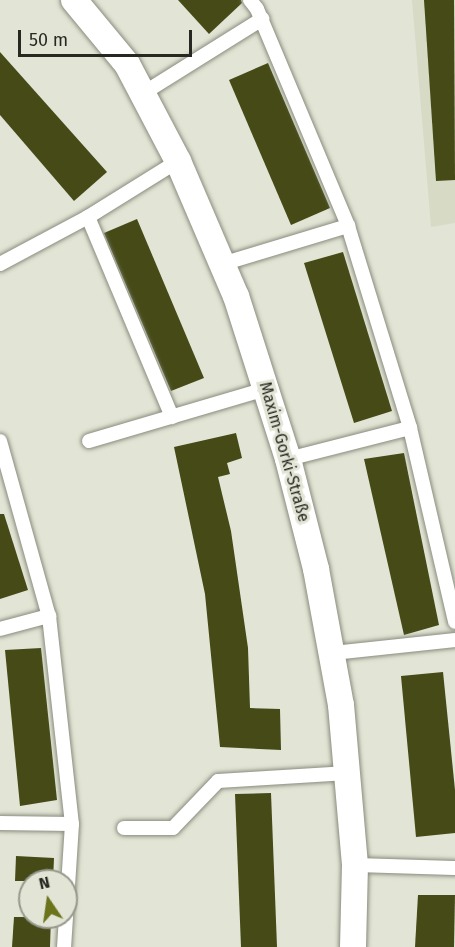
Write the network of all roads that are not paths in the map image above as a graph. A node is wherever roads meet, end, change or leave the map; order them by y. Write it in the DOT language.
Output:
graph roads {
  1 [pos="74,0"];
  2 [pos="250,0"];
  3 [pos="262,19"];
  4 [pos="142,94"];
  5 [pos="178,161"];
  6 [pos="88,217"];
  7 [pos="348,226"];
  8 [pos="0,264"];
  9 [pos="222,264"];
  10 [pos="266,388"];
  11 [pos="172,417"];
  12 [pos="410,428"];
  13 [pos="0,441"];
  14 [pos="89,441"];
  15 [pos="288,459"];
  16 [pos="49,616"];
  17 [pos="455,622"];
  18 [pos="0,629"];
  19 [pos="455,640"];
  20 [pos="333,653"];
  21 [pos="348,773"];
  22 [pos="0,823"];
  23 [pos="72,824"];
  24 [pos="124,828"];
  25 [pos="355,865"];
  26 [pos="455,868"];
  27 [pos="64,947"];
  28 [pos="353,947"];
  1 -- 4 [label="street, Maxim-Gorki-Straße"];
  2 -- 3 [label="lane"];
  3 -- 4 [label="lane"];
  3 -- 7 [label="lane"];
  4 -- 5 [label="street, Maxim-Gorki-Straße"];
  5 -- 6 [label="lane"];
  5 -- 9 [label="street, Maxim-Gorki-Straße"];
  6 -- 8 [label="lane"];
  6 -- 11 [label="lane"];
  7 -- 9 [label="lane"];
  7 -- 12 [label="lane"];
  9 -- 10 [label="street, Maxim-Gorki-Straße"];
  10 -- 11 [label="lane"];
  10 -- 15 [label="street, Maxim-Gorki-Straße"];
  11 -- 14 [label="lane"];
  12 -- 15 [label="lane"];
  12 -- 17 [label="lane"];
  13 -- 16 [label="lane"];
  15 -- 20 [label="street, Maxim-Gorki-Straße"];
  16 -- 18 [label="lane"];
  16 -- 23 [label="lane"];
  19 -- 20 [label="lane"];
  20 -- 21 [label="street, Maxim-Gorki-Straße"];
  21 -- 24 [label="lane"];
  21 -- 25 [label="street, Maxim-Gorki-Straße"];
  22 -- 23 [label="lane"];
  23 -- 27 [label="lane"];
  25 -- 26 [label="lane"];
  25 -- 28 [label="street, Maxim-Gorki-Straße"];
}
